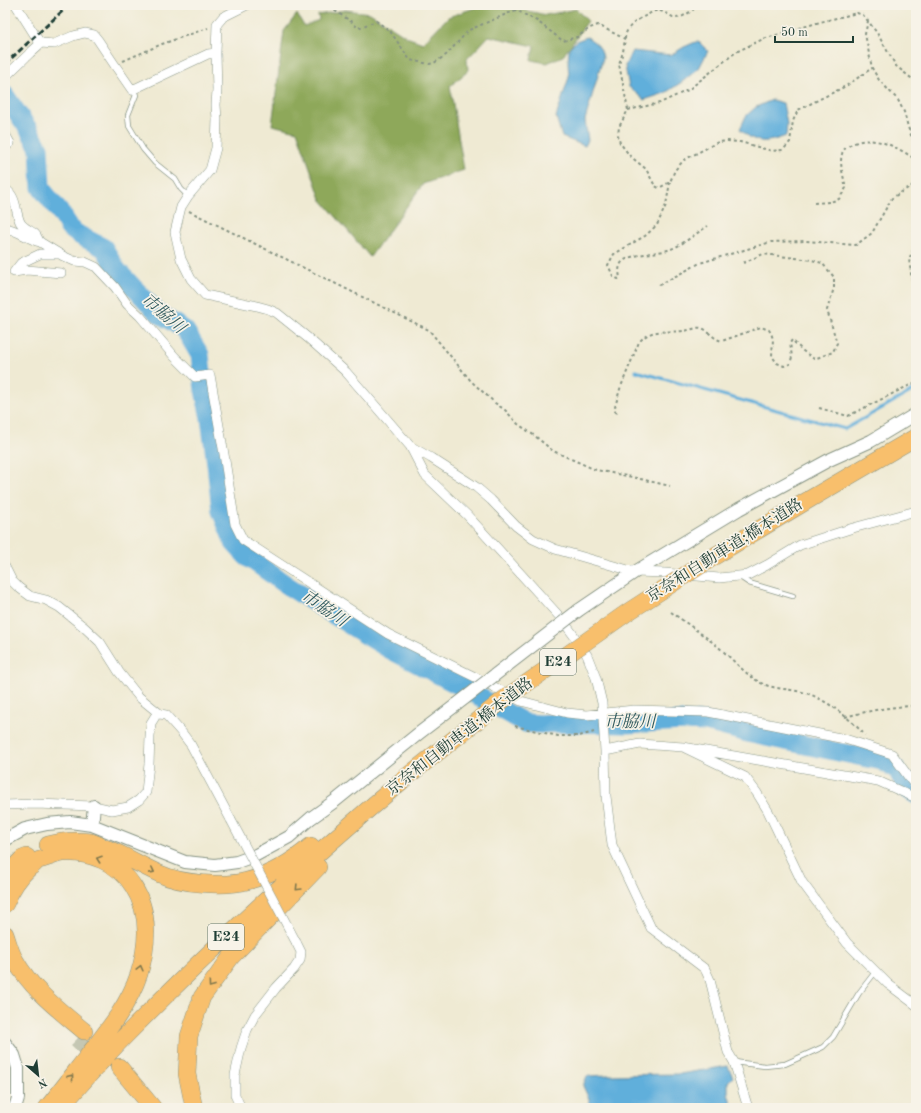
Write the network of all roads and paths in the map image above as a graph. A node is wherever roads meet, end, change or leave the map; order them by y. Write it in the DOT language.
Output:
graph roads {
  1 [pos="16,5"];
  2 [pos="247,5"];
  3 [pos="333,5"];
  4 [pos="498,5"];
  5 [pos="695,5"];
  6 [pos="516,10"];
  7 [pos="868,21"];
  8 [pos="210,27"];
  9 [pos="625,39"];
  10 [pos="41,43"];
  11 [pos="216,53"];
  12 [pos="114,64"];
  13 [pos="872,68"];
  14 [pos="5,77"];
  15 [pos="916,82"];
  16 [pos="132,90"];
  17 [pos="628,110"];
  18 [pos="5,134"];
  19 [pos="916,146"];
  20 [pos="5,147"];
  21 [pos="916,160"];
  22 [pos="670,182"];
  23 [pos="916,183"];
  24 [pos="5,188"];
  25 [pos="188,196"];
  26 [pos="814,203"];
  27 [pos="181,207"];
  28 [pos="708,226"];
  29 [pos="5,228"];
  30 [pos="40,242"];
  31 [pos="916,244"];
  32 [pos="59,254"];
  33 [pos="741,264"];
  34 [pos="61,273"];
  35 [pos="659,285"];
  36 [pos="916,301"];
  37 [pos="916,382"];
  38 [pos="819,408"];
  39 [pos="617,413"];
  40 [pos="916,414"];
  41 [pos="916,437"];
  42 [pos="410,446"];
  43 [pos="670,486"];
  44 [pos="916,511"];
  45 [pos="5,567"];
  46 [pos="635,572"];
  47 [pos="740,576"];
  48 [pos="793,596"];
  49 [pos="671,612"];
  50 [pos="916,706"];
  51 [pos="603,713"];
  52 [pos="160,714"];
  53 [pos="845,717"];
  54 [pos="516,726"];
  55 [pos="601,730"];
  56 [pos="683,747"];
  57 [pos="880,750"];
  58 [pos="605,751"];
  59 [pos="916,787"];
  60 [pos="381,798"];
  61 [pos="916,798"];
  62 [pos="5,805"];
  63 [pos="94,806"];
  64 [pos="92,825"];
  65 [pos="347,827"];
  66 [pos="5,840"];
  67 [pos="5,877"];
  68 [pos="5,904"];
  69 [pos="5,934"];
  70 [pos="5,965"];
  71 [pos="876,972"];
  72 [pos="916,1005"];
  73 [pos="5,1043"];
  74 [pos="734,1062"];
  75 [pos="14,1108"];
  76 [pos="47,1108"];
  77 [pos="60,1108"];
  78 [pos="141,1108"];
  79 [pos="153,1108"];
  80 [pos="194,1108"];
  81 [pos="241,1108"];
  82 [pos="748,1108"];
  1 -- 10 [label="street"];
  2 -- 11 [label="street"];
  3 -- 6 [label="path"];
  4 -- 6 [label="path"];
  5 -- 9 [label="path"];
  6 -- 9 [label="path"];
  7 -- 13 [label="path"];
  7 -- 15 [label="path"];
  7 -- 17 [label="path"];
  8 -- 12 [label="path"];
  9 -- 17 [label="path"];
  10 -- 12 [label="street"];
  10 -- 14 [label="street"];
  11 -- 16 [label="street"];
  11 -- 25 [label="street"];
  12 -- 16 [label="street"];
  13 -- 19 [label="path"];
  13 -- 22 [label="path"];
  16 -- 25 [label="lane"];
  17 -- 22 [label="path"];
  18 -- 20 [label="street"];
  21 -- 26 [label="path"];
  22 -- 28 [label="path"];
  23 -- 35 [label="path"];
  24 -- 30 [label="street"];
  25 -- 27 [label="street"];
  27 -- 42 [label="street"];
  27 -- 43 [label="path"];
  29 -- 30 [label="street"];
  30 -- 32 [label="street"];
  31 -- 36 [label="path"];
  32 -- 34 [label="street"];
  32 -- 51 [label="street"];
  33 -- 39 [label="path"];
  37 -- 38 [label="path"];
  40 -- 46 [label="street"];
  41 -- 60 [label="highway, 京奈和自動車道;橋本道路 / E24, bridge"];
  42 -- 46 [label="street"];
  42 -- 51 [label="street"];
  44 -- 47 [label="street"];
  45 -- 52 [label="street"];
  46 -- 47 [label="street"];
  46 -- 64 [label="street, bridge"];
  47 -- 48 [label="lane"];
  49 -- 53 [label="path"];
  50 -- 53 [label="path"];
  51 -- 57 [label="street"];
  51 -- 58 [label="street"];
  52 -- 63 [label="street"];
  52 -- 81 [label="street, bridge"];
  53 -- 57 [label="path"];
  54 -- 55 [label="path"];
  56 -- 58 [label="street"];
  56 -- 61 [label="street"];
  56 -- 71 [label="street"];
  57 -- 59 [label="street"];
  58 -- 74 [label="street"];
  60 -- 65 [label="highway, 京奈和自動車道;橋本道路 / E24"];
  60 -- 80 [label="highway, one-way"];
  62 -- 63 [label="street"];
  63 -- 64 [label="street"];
  64 -- 66 [label="street"];
  67 -- 65 [label="highway, one-way"];
  65 -- 77 [label="highway, 京奈和自動車道;橋本道路 / E24"];
  76 -- 68 [label="highway, one-way"];
  69 -- 70 [label="highway"];
  71 -- 72 [label="street"];
  71 -- 74 [label="lane"];
  73 -- 75 [label="street"];
  74 -- 82 [label="street"];
  78 -- 79 [label="highway"];
}
